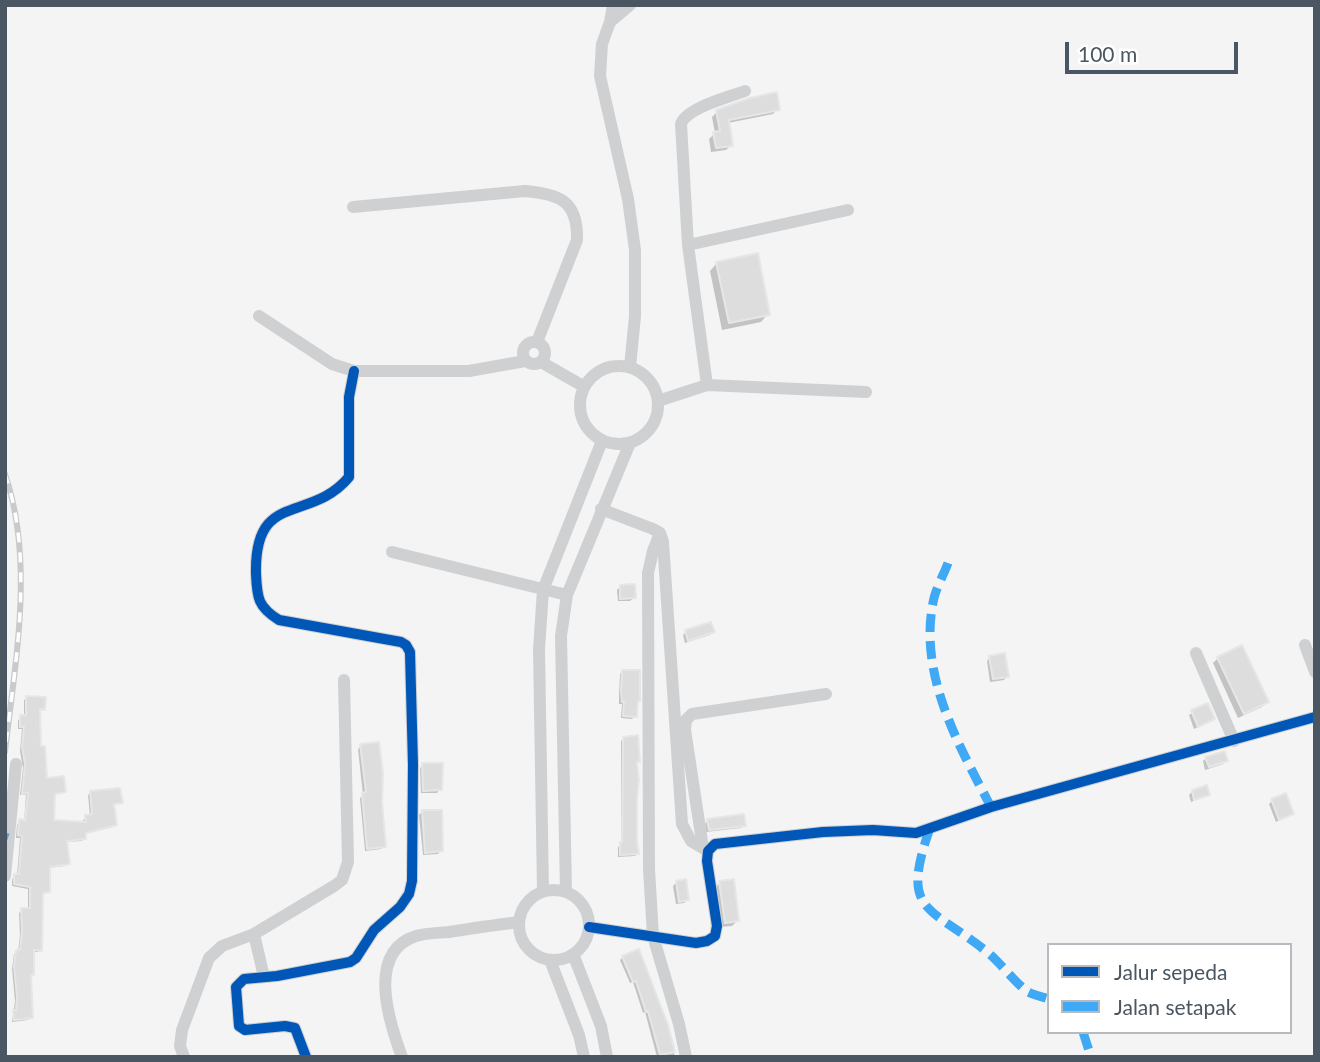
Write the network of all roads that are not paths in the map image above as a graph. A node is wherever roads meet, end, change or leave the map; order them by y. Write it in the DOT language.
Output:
graph roads {
  1 [pos="612,5"];
  2 [pos="630,5"];
  3 [pos="611,22"];
  4 [pos="745,91"];
  5 [pos="353,207"];
  6 [pos="848,210"];
  7 [pos="688,245"];
  8 [pos="259,316"];
  9 [pos="537,342"];
  10 [pos="525,361"];
  11 [pos="541,362"];
  12 [pos="630,367"];
  13 [pos="355,371"];
  14 [pos="707,385"];
  15 [pos="583,386"];
  16 [pos="866,392"];
  17 [pos="658,401"];
  18 [pos="602,441"];
  19 [pos="630,443"];
  20 [pos="601,509"];
  21 [pos="660,533"];
  22 [pos="392,552"];
  23 [pos="543,590"];
  24 [pos="567,594"];
  25 [pos="1305,645"];
  26 [pos="1196,653"];
  27 [pos="1315,672"];
  28 [pos="344,680"];
  29 [pos="826,694"];
  30 [pos="1315,717"];
  31 [pos="1234,741"];
  32 [pos="16,764"];
  33 [pos="7,838"];
  34 [pos="706,850"];
  35 [pos="5,876"];
  36 [pos="543,891"];
  37 [pos="566,892"];
  38 [pos="519,922"];
  39 [pos="589,927"];
  40 [pos="254,934"];
  41 [pos="653,936"];
  42 [pos="573,954"];
  43 [pos="550,960"];
  44 [pos="264,977"];
  45 [pos="184,1057"];
  46 [pos="306,1057"];
  47 [pos="402,1057"];
  48 [pos="584,1057"];
  49 [pos="607,1057"];
  50 [pos="686,1057"];
  1 -- 3 [label="street"];
  2 -- 3 [label="street"];
  3 -- 12 [label="street"];
  4 -- 7 [label="street"];
  5 -- 9 [label="street"];
  6 -- 7 [label="street"];
  7 -- 14 [label="street"];
  8 -- 13 [label="street"];
  9 -- 10 [label="street"];
  9 -- 11 [label="street"];
  10 -- 11 [label="street"];
  10 -- 13 [label="street"];
  11 -- 15 [label="street"];
  12 -- 15 [label="street"];
  12 -- 17 [label="street"];
  13 -- 44 [label="street"];
  14 -- 16 [label="street"];
  14 -- 17 [label="street"];
  15 -- 18 [label="street"];
  17 -- 19 [label="street"];
  18 -- 19 [label="street"];
  18 -- 23 [label="street"];
  19 -- 20 [label="street"];
  20 -- 21 [label="street"];
  20 -- 24 [label="street"];
  21 -- 34 [label="street"];
  21 -- 41 [label="street"];
  22 -- 23 [label="street"];
  23 -- 24 [label="street"];
  23 -- 36 [label="street"];
  24 -- 37 [label="street"];
  25 -- 27 [label="street"];
  26 -- 31 [label="street"];
  28 -- 40 [label="street"];
  29 -- 34 [label="street"];
  30 -- 31 [label="street"];
  31 -- 34 [label="street"];
  32 -- 33 [label="street"];
  33 -- 35 [label="street"];
  34 -- 41 [label="street"];
  36 -- 37 [label="street"];
  36 -- 38 [label="street"];
  37 -- 39 [label="street"];
  38 -- 43 [label="street"];
  38 -- 47 [label="street"];
  39 -- 41 [label="street"];
  39 -- 42 [label="street"];
  40 -- 44 [label="street"];
  40 -- 45 [label="street"];
  41 -- 50 [label="street"];
  42 -- 43 [label="street"];
  42 -- 49 [label="street"];
  43 -- 48 [label="street"];
  44 -- 46 [label="street"];
}
